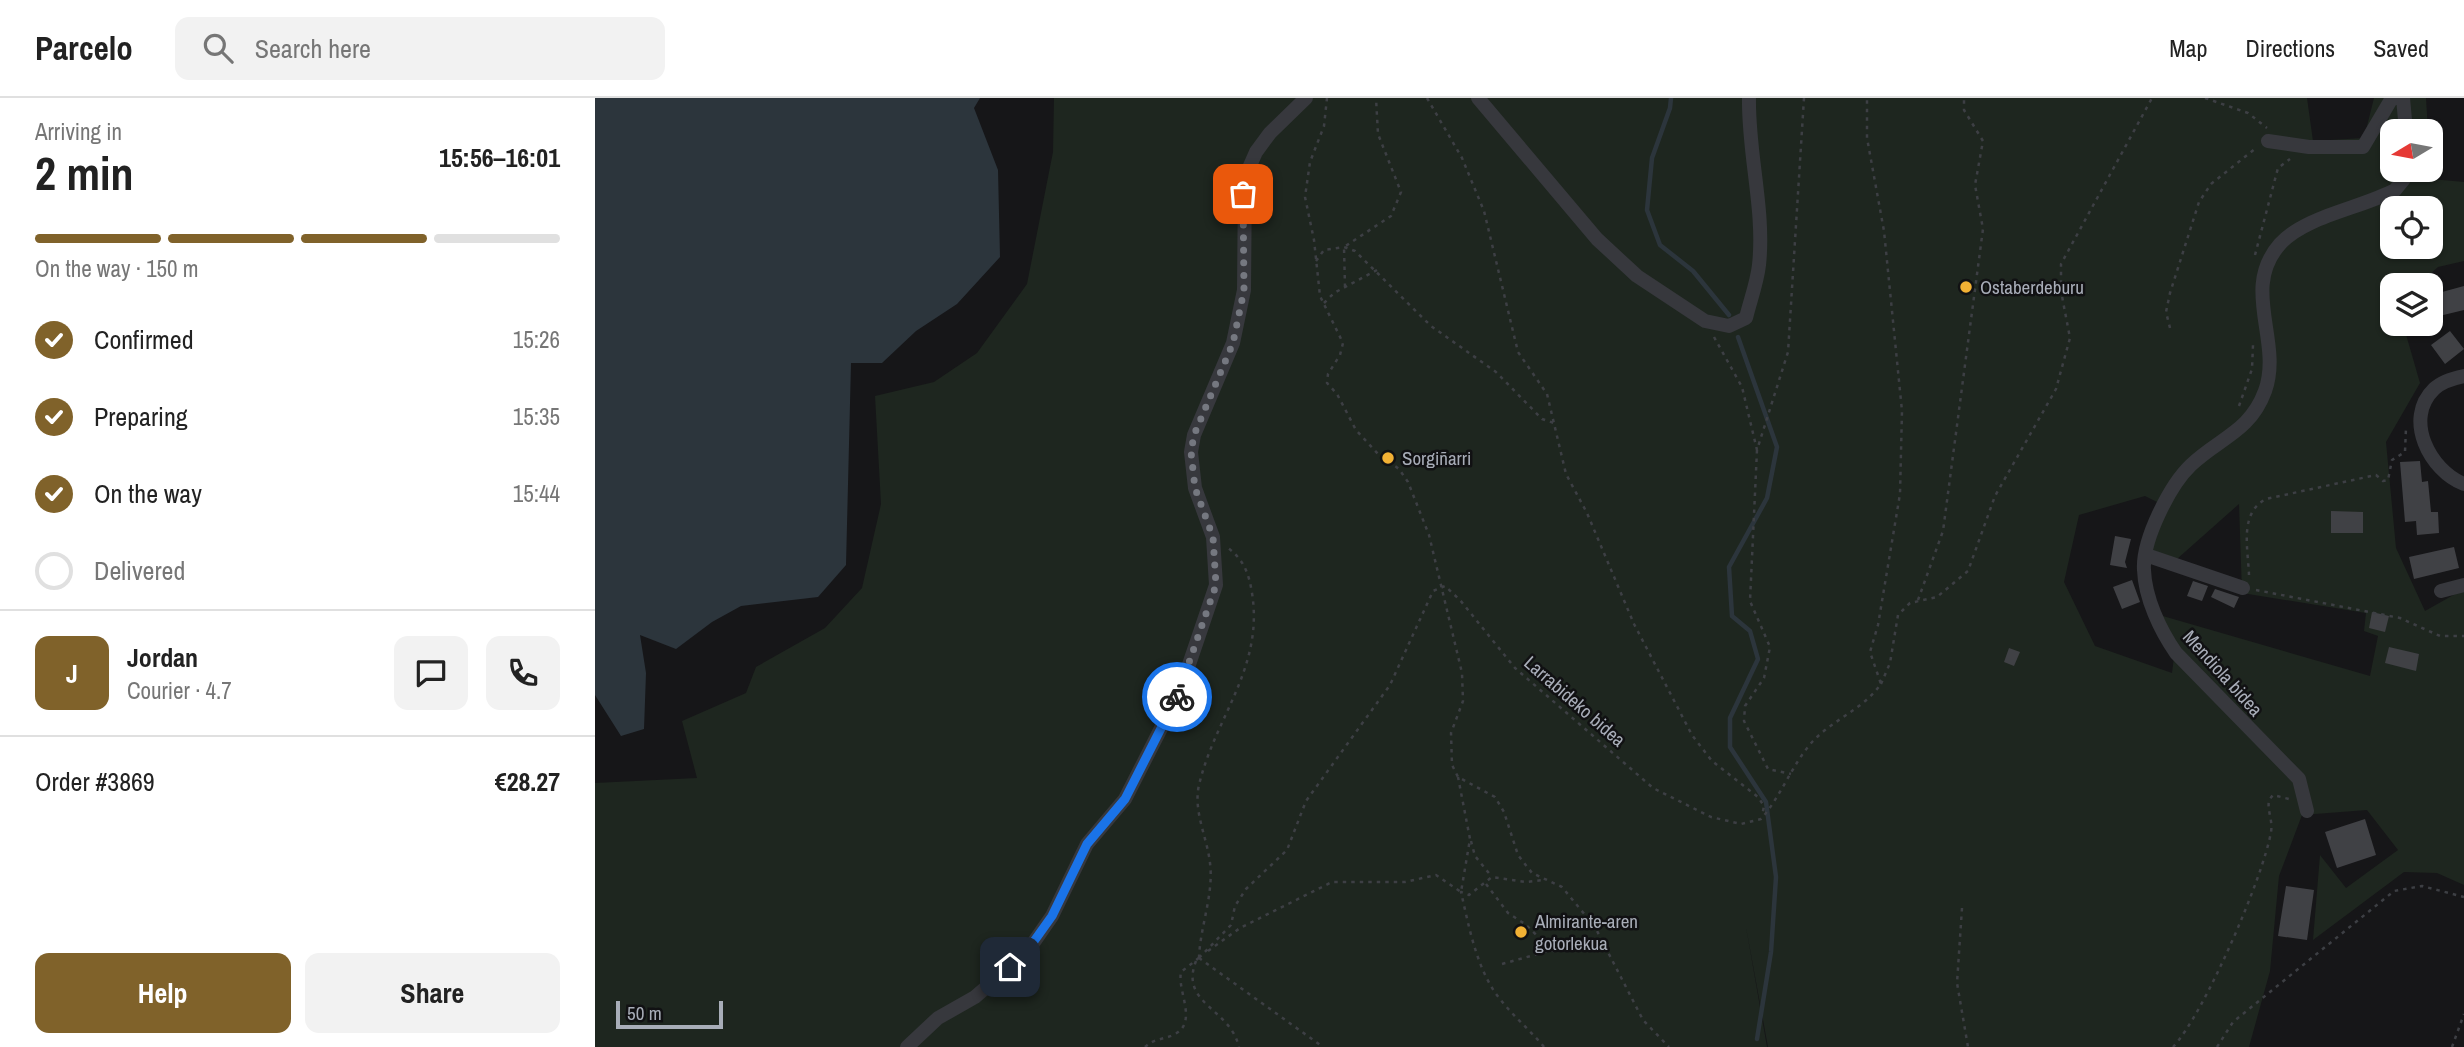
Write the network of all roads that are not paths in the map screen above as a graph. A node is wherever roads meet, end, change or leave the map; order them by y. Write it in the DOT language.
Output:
graph roads {
  1 [pos="1306,98"];
  2 [pos="1478,98"];
  3 [pos="1749,98"];
  4 [pos="2392,98"];
  5 [pos="2403,98"];
  6 [pos="2405,119"];
  7 [pos="2274,142"];
  8 [pos="2402,182"];
  9 [pos="2464,376"];
  10 [pos="2464,484"];
  11 [pos="2146,555"];
  12 [pos="2464,585"];
  13 [pos="2243,588"];
  14 [pos="2441,591"];
  15 [pos="2307,811"];
  16 [pos="907,1047"];
  1 -- 16 [label="street"];
  2 -- 3 [label="street"];
  4 -- 7 [label="street"];
  5 -- 6 [label="street"];
  8 -- 11 [label="street, Mendiola bidea"];
  9 -- 10 [label="street"];
  11 -- 13 [label="street"];
  11 -- 15 [label="street, Mendiola bidea"];
  12 -- 14 [label="street"];
}
